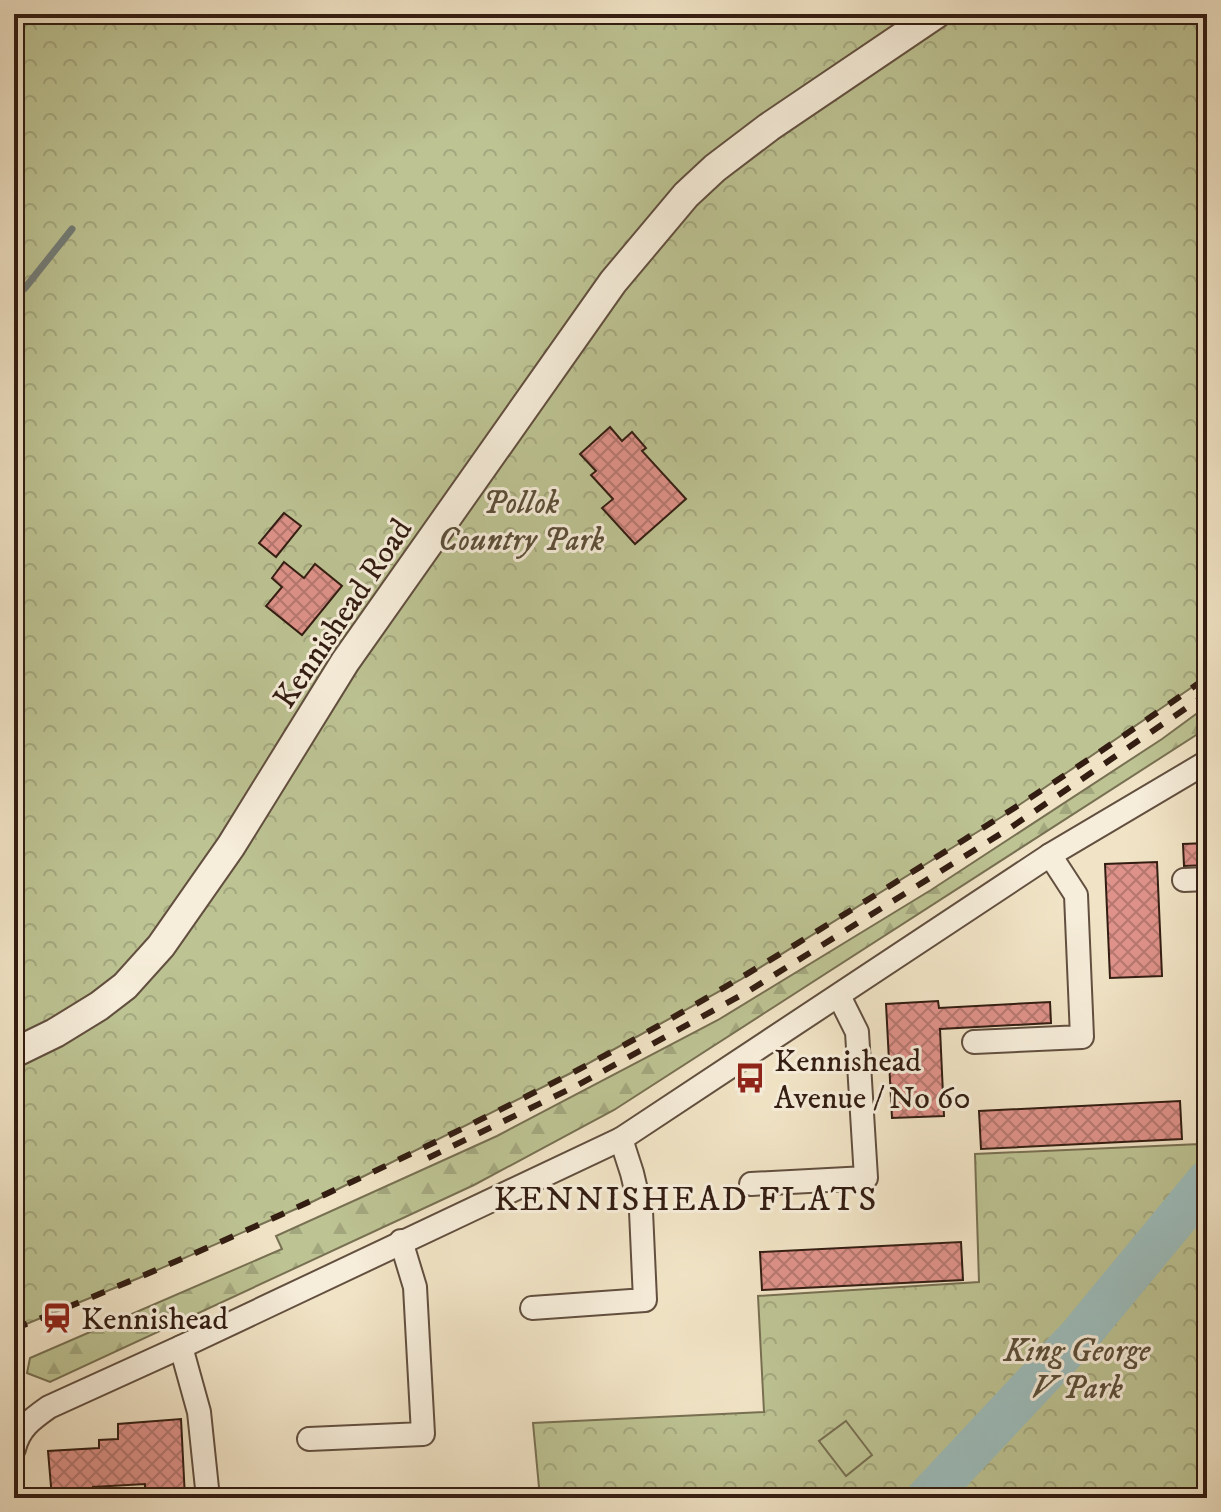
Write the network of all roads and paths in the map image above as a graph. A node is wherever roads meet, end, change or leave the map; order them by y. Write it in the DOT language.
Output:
graph roads {
  1 [pos="936,14"];
  2 [pos="1207,762"];
  3 [pos="1050,855"];
  4 [pos="1207,879"];
  5 [pos="1184,880"];
  6 [pos="839,996"];
  7 [pos="974,1042"];
  8 [pos="14,1053"];
  9 [pos="621,1139"];
  10 [pos="751,1184"];
  11 [pos="401,1241"];
  12 [pos="532,1308"];
  13 [pos="181,1347"];
  14 [pos="309,1439"];
  15 [pos="14,1449"];
  16 [pos="208,1498"];
  1 -- 8 [label="street, Kennishead Road"];
  2 -- 3 [label="street"];
  3 -- 6 [label="street"];
  3 -- 7 [label="street"];
  4 -- 5 [label="street"];
  6 -- 9 [label="street"];
  6 -- 10 [label="street"];
  9 -- 11 [label="street"];
  9 -- 12 [label="street"];
  11 -- 13 [label="street"];
  11 -- 14 [label="street"];
  13 -- 15 [label="street"];
  13 -- 16 [label="street"];
}
